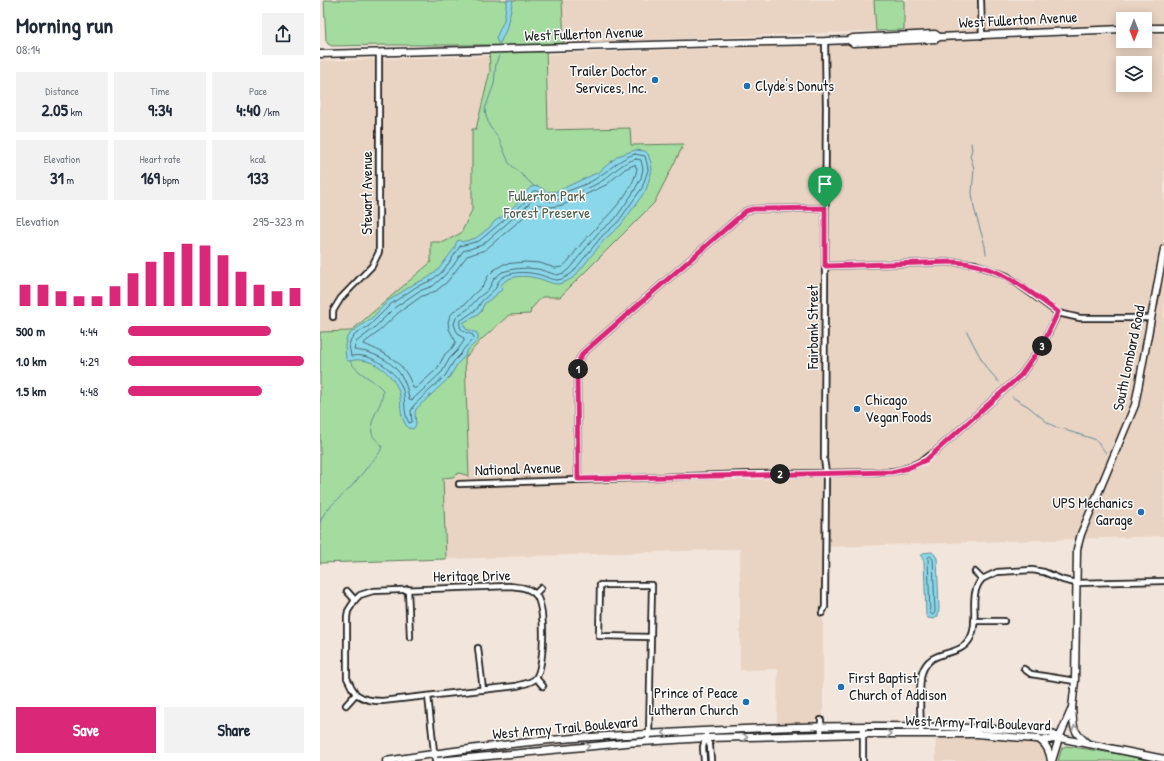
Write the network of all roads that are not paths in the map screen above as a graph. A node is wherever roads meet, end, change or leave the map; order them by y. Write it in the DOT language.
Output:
graph roads {
  1 [pos="981,0"];
  2 [pos="1152,28"];
  3 [pos="1164,28"];
  4 [pos="1116,29"];
  5 [pos="982,36"];
  6 [pos="825,41"];
  7 [pos="379,53"];
  8 [pos="320,54"];
  9 [pos="825,208"];
  10 [pos="1164,249"];
  11 [pos="825,266"];
  12 [pos="1058,312"];
  13 [pos="334,317"];
  14 [pos="1151,318"];
  15 [pos="826,472"];
  16 [pos="578,479"];
  17 [pos="459,484"];
  18 [pos="975,572"];
  19 [pos="982,578"];
  20 [pos="1164,582"];
  21 [pos="1076,585"];
  22 [pos="541,588"];
  23 [pos="408,589"];
  24 [pos="347,592"];
  25 [pos="535,594"];
  26 [pos="355,600"];
  27 [pos="822,613"];
  28 [pos="974,621"];
  29 [pos="1004,621"];
  30 [pos="410,637"];
  31 [pos="651,637"];
  32 [pos="478,648"];
  33 [pos="1024,669"];
  34 [pos="536,678"];
  35 [pos="1075,681"];
  36 [pos="542,686"];
  37 [pos="483,690"];
  38 [pos="356,694"];
  39 [pos="428,696"];
  40 [pos="346,705"];
  41 [pos="1072,708"];
  42 [pos="821,723"];
  43 [pos="863,726"];
  44 [pos="921,726"];
  45 [pos="767,727"];
  46 [pos="785,727"];
  47 [pos="978,728"];
  48 [pos="706,731"];
  49 [pos="863,734"];
  50 [pos="921,734"];
  51 [pos="978,734"];
  52 [pos="821,735"];
  53 [pos="767,736"];
  54 [pos="785,736"];
  55 [pos="648,738"];
  56 [pos="706,738"];
  57 [pos="1059,738"];
  58 [pos="562,739"];
  59 [pos="1038,739"];
  60 [pos="1087,743"];
  61 [pos="562,749"];
  62 [pos="434,754"];
  63 [pos="1164,759"];
  64 [pos="386,761"];
  65 [pos="436,761"];
  66 [pos="704,761"];
  67 [pos="711,761"];
  68 [pos="863,761"];
  69 [pos="1052,761"];
  1 -- 5 [label="street"];
  2 -- 3 [label="main road"];
  4 -- 5 [label="main road, West Fullerton Avenue"];
  5 -- 6 [label="main road, West Fullerton Avenue"];
  6 -- 7 [label="main road, West Fullerton Avenue"];
  6 -- 9 [label="street, Fairbank Street"];
  7 -- 8 [label="main road, West Fullerton Avenue"];
  7 -- 13 [label="street, Stewart Avenue"];
  9 -- 11 [label="street, Fairbank Street"];
  9 -- 16 [label="street"];
  10 -- 14 [label="main road, South Lombard Road"];
  11 -- 12 [label="street"];
  11 -- 15 [label="street, Fairbank Street"];
  12 -- 14 [label="street"];
  12 -- 15 [label="street, National Avenue"];
  14 -- 21 [label="main road, South Lombard Road"];
  15 -- 16 [label="street, National Avenue"];
  15 -- 27 [label="street, Fairbank Street"];
  16 -- 17 [label="street, National Avenue"];
  18 -- 19 [label="street"];
  19 -- 21 [label="street"];
  19 -- 28 [label="street"];
  20 -- 21 [label="street"];
  21 -- 35 [label="main road, South Lombard Road"];
  22 -- 25 [label="street"];
  23 -- 25 [label="street, Heritage Drive"];
  23 -- 26 [label="street, Heritage Drive"];
  23 -- 30 [label="street"];
  24 -- 26 [label="street"];
  25 -- 34 [label="street"];
  26 -- 38 [label="street"];
  28 -- 29 [label="street"];
  28 -- 44 [label="street"];
  31 -- 31 [label="street"];
  31 -- 55 [label="street"];
  32 -- 37 [label="street"];
  33 -- 35 [label="street"];
  34 -- 36 [label="street"];
  34 -- 37 [label="street"];
  35 -- 41 [label="main road, South Lombard Road"];
  37 -- 39 [label="street"];
  38 -- 39 [label="street"];
  38 -- 40 [label="street"];
  39 -- 62 [label="street"];
  41 -- 57 [label="main road, South Lombard Road"];
  60 -- 41 [label="main road, one-way"];
  42 -- 43 [label="main road, West Army Trail Boulevard"];
  42 -- 46 [label="main road, West Army Trail Boulevard"];
  42 -- 52 [label="street"];
  43 -- 44 [label="main road, West Army Trail Boulevard"];
  43 -- 49 [label="street"];
  44 -- 47 [label="main road, West Army Trail Boulevard"];
  44 -- 50 [label="street"];
  45 -- 46 [label="main road, West Army Trail Boulevard"];
  45 -- 48 [label="main road, West Army Trail Boulevard"];
  45 -- 53 [label="main road"];
  46 -- 54 [label="main road"];
  47 -- 51 [label="main road"];
  47 -- 57 [label="main road, West Army Trail Boulevard"];
  48 -- 55 [label="main road, West Army Trail Boulevard, one-way"];
  48 -- 56 [label="street"];
  49 -- 50 [label="main road, West Army Trail Boulevard, one-way"];
  49 -- 52 [label="main road, West Army Trail Boulevard"];
  49 -- 68 [label="street"];
  50 -- 51 [label="main road, West Army Trail Boulevard"];
  51 -- 59 [label="main road, West Army Trail Boulevard"];
  52 -- 54 [label="main road, West Army Trail Boulevard"];
  53 -- 54 [label="main road, West Army Trail Boulevard"];
  56 -- 53 [label="main road, West Army Trail Boulevard, one-way"];
  55 -- 56 [label="main road, West Army Trail Boulevard"];
  55 -- 58 [label="main road, West Army Trail Boulevard"];
  61 -- 55 [label="main road, West Army Trail Boulevard, one-way"];
  56 -- 66 [label="street"];
  56 -- 67 [label="street"];
  57 -- 59 [label="main road, West Army Trail Boulevard"];
  57 -- 60 [label="main road"];
  57 -- 69 [label="main road, South Lombard Road"];
  58 -- 61 [label="main road"];
  58 -- 62 [label="main road, West Army Trail Boulevard"];
  59 -- 69 [label="main road"];
  60 -- 63 [label="main road"];
  61 -- 65 [label="main road, West Army Trail Boulevard"];
  62 -- 64 [label="main road, West Army Trail Boulevard"];
  62 -- 65 [label="street"];
}
